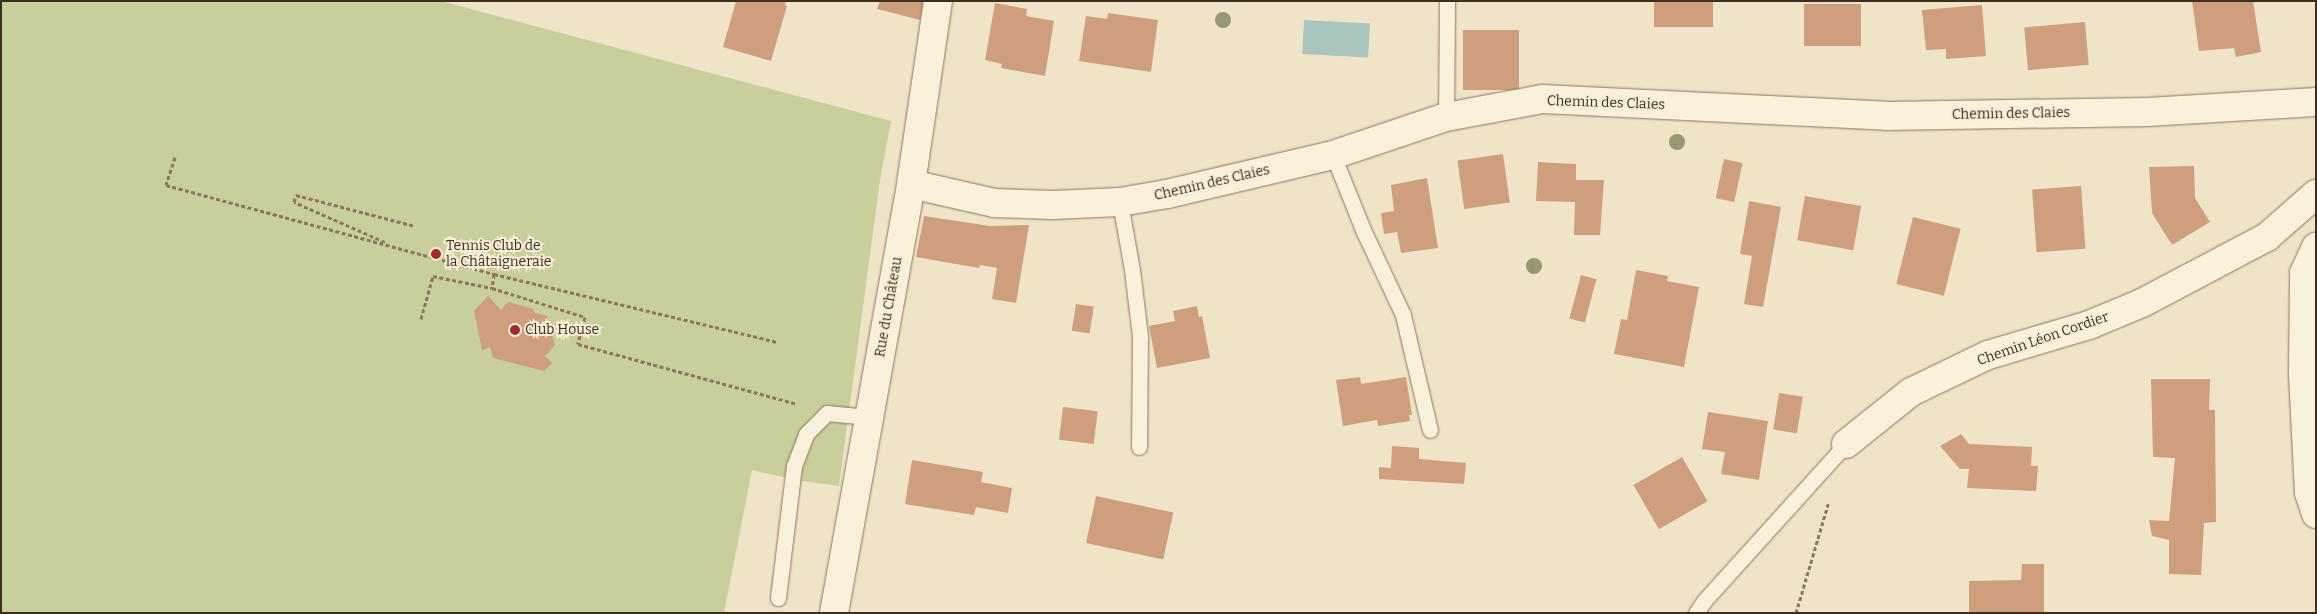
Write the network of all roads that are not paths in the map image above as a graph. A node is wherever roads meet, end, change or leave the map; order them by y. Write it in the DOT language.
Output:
graph roads {
  1 [pos="938,1"];
  2 [pos="1447,1"];
  3 [pos="2316,102"];
  4 [pos="1446,116"];
  5 [pos="1333,155"];
  6 [pos="911,184"];
  7 [pos="2316,194"];
  8 [pos="1120,202"];
  9 [pos="2316,247"];
  10 [pos="869,417"];
  11 [pos="1430,430"];
  12 [pos="1846,444"];
  13 [pos="1139,447"];
  14 [pos="2316,514"];
  15 [pos="778,598"];
  16 [pos="834,613"];
  17 [pos="1696,613"];
  1 -- 6 [label="street, Rue du Château"];
  2 -- 4 [label="lane"];
  3 -- 4 [label="street, Chemin des Claies"];
  4 -- 5 [label="street, Chemin des Claies"];
  5 -- 8 [label="street, Chemin des Claies"];
  5 -- 11 [label="lane"];
  6 -- 8 [label="street, Chemin des Claies"];
  6 -- 10 [label="street, Rue du Château"];
  7 -- 12 [label="street, Chemin Léon Cordier"];
  8 -- 13 [label="lane"];
  9 -- 14 [label="street"];
  10 -- 15 [label="lane"];
  10 -- 16 [label="street, Rue du Château"];
  12 -- 17 [label="lane"];
}
